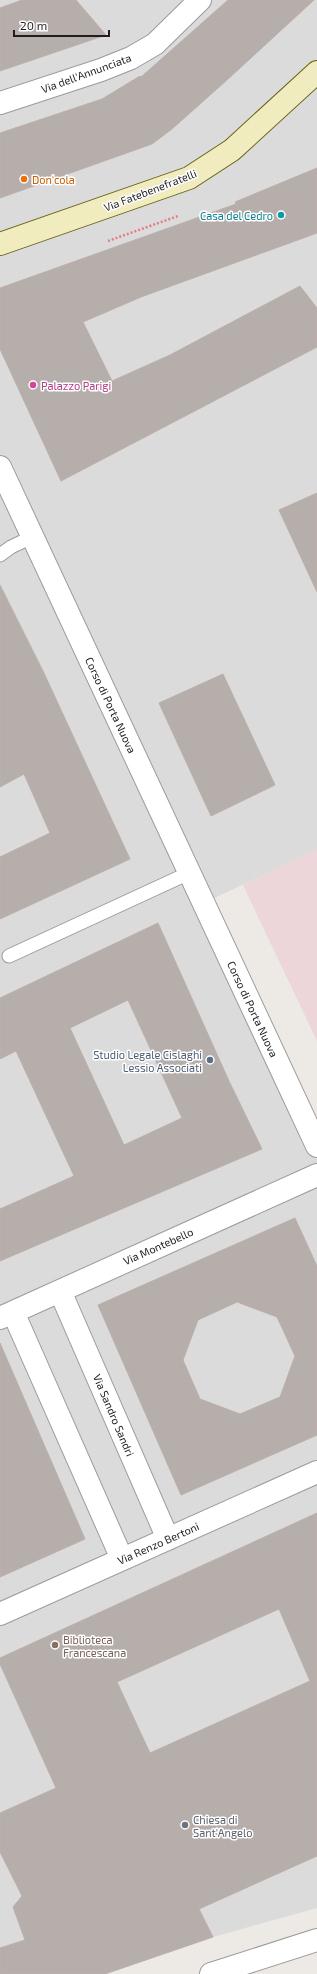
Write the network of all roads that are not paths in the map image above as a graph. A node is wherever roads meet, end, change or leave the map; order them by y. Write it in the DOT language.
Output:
graph roads {
  1 [pos="200,0"];
  2 [pos="317,72"];
  3 [pos="0,103"];
  4 [pos="0,244"];
  5 [pos="0,467"];
  6 [pos="32,537"];
  7 [pos="0,555"];
  8 [pos="189,873"];
  9 [pos="9,956"];
  10 [pos="317,1146"];
  11 [pos="317,1175"];
  12 [pos="60,1291"];
  13 [pos="6,1315"];
  14 [pos="317,1472"];
  15 [pos="168,1539"];
  16 [pos="122,1560"];
  17 [pos="0,1614"];
  18 [pos="317,1940"];
  19 [pos="211,1974"];
  1 -- 3 [label="street, Via dell'Annunciata"];
  2 -- 4 [label="street, Via Fatebenefratelli"];
  5 -- 6 [label="street, Corso di Porta Nuova"];
  6 -- 7 [label="lane"];
  6 -- 8 [label="street, Corso di Porta Nuova"];
  8 -- 9 [label="lane"];
  8 -- 10 [label="street, Corso di Porta Nuova"];
  11 -- 12 [label="street, Via Montebello"];
  12 -- 13 [label="street, Via Montebello"];
  12 -- 15 [label="street, Via Sandro Sandri"];
  13 -- 16 [label="street"];
  14 -- 15 [label="street, Via Renzo Bertoni"];
  15 -- 16 [label="street, Via Renzo Bertoni"];
  16 -- 17 [label="street, Via Renzo Bertoni"];
  18 -- 19 [label="street"];
}
